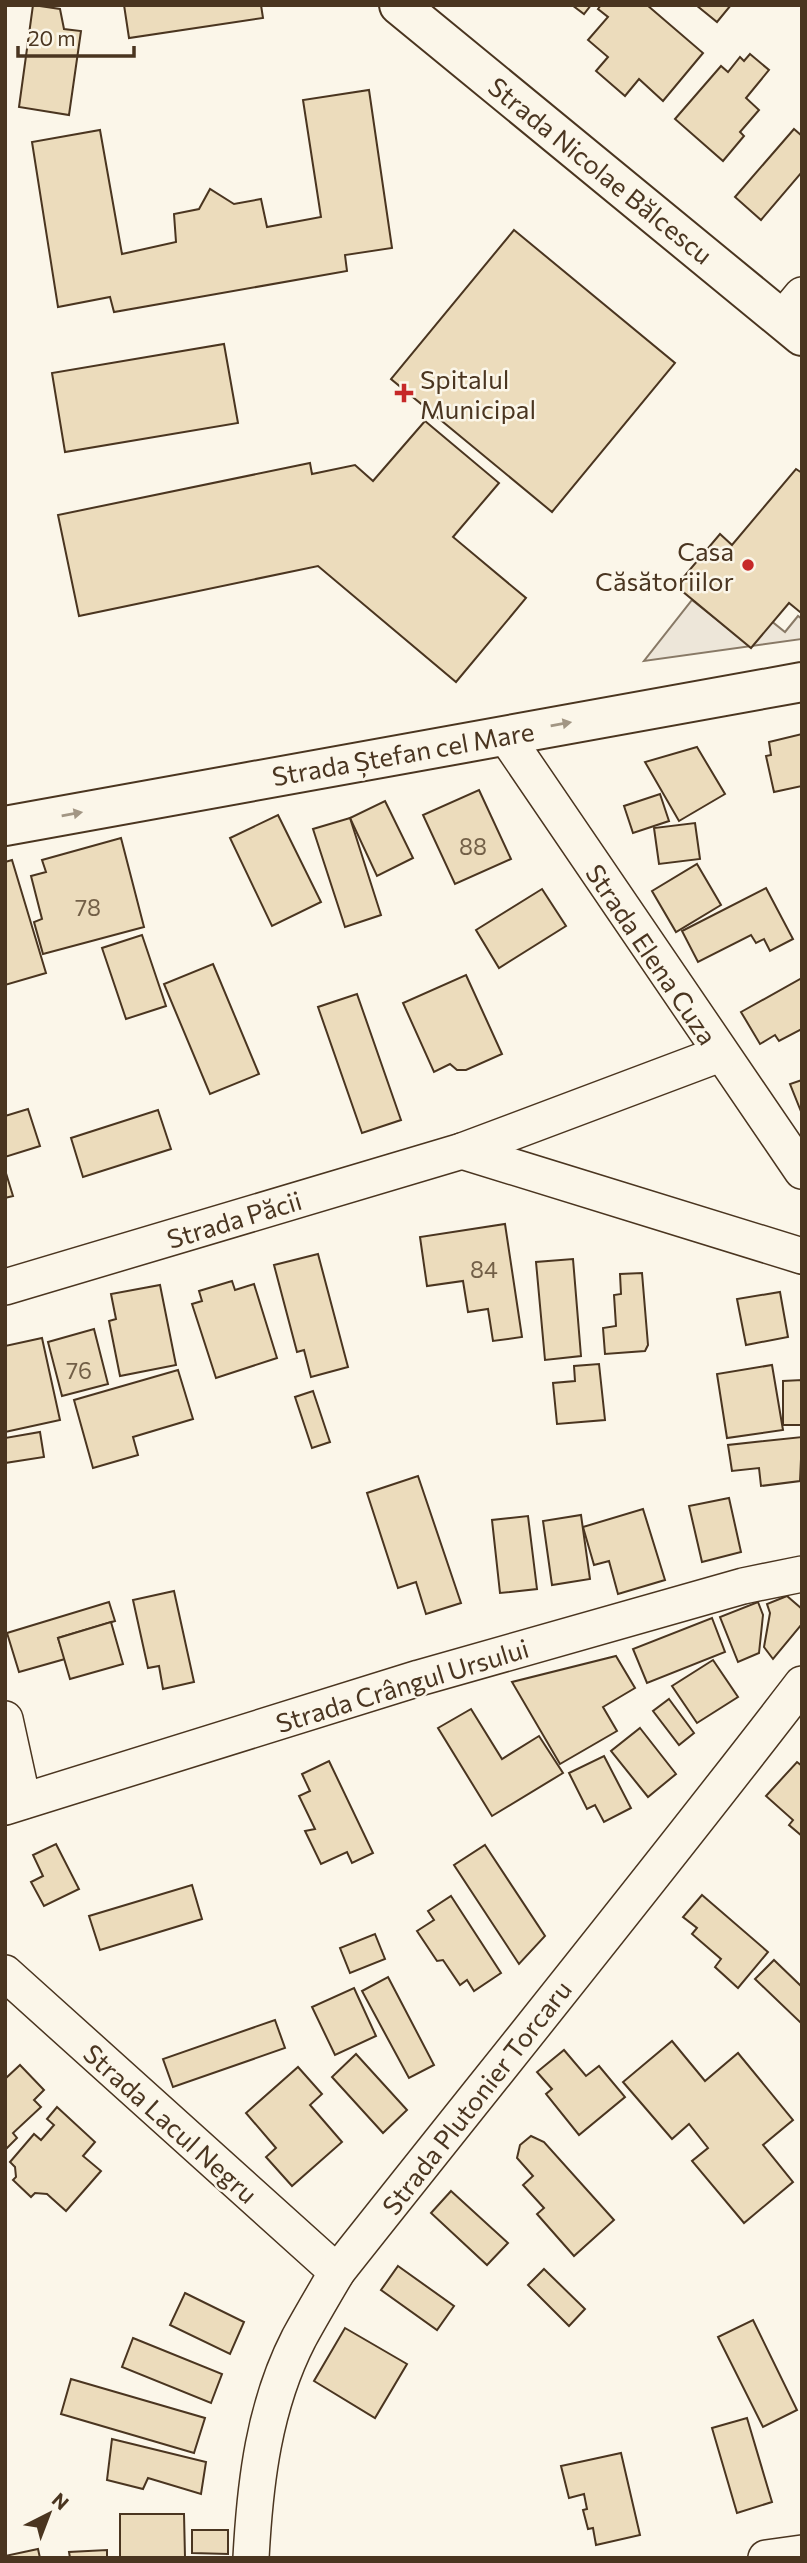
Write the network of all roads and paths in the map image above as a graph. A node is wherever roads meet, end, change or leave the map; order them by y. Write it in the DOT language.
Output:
graph roads {
  1 [pos="399,5"];
  2 [pos="795,317"];
  3 [pos="802,682"];
  4 [pos="505,735"];
  5 [pos="5,826"];
  6 [pos="720,1054"];
  7 [pos="462,1151"];
  8 [pos="802,1171"];
  9 [pos="802,1256"];
  10 [pos="5,1287"];
  11 [pos="802,1574"];
  12 [pos="802,1684"];
  13 [pos="5,1718"];
  14 [pos="14,1804"];
  15 [pos="5,1973"];
  16 [pos="337,2273"];
  17 [pos="802,2553"];
  18 [pos="251,2558"];
  19 [pos="766,2558"];
  1 -- 2 [label="street, Strada Nicolae Bălcescu"];
  4 -- 3 [label="street, Strada Ștefan cel Mare, one-way"];
  5 -- 4 [label="street, Strada Ștefan cel Mare, one-way"];
  4 -- 6 [label="street, Strada Elena Cuza"];
  6 -- 7 [label="street, Strada Păcii"];
  6 -- 8 [label="street, Strada Elena Cuza"];
  7 -- 9 [label="street"];
  7 -- 10 [label="street, Strada Păcii"];
  11 -- 14 [label="street, Strada Crângul Ursului"];
  12 -- 16 [label="street, Strada Plutonier Torcaru"];
  13 -- 14 [label="street"];
  15 -- 16 [label="street, Strada Lacul Negru"];
  16 -- 18 [label="street, Strada Plutonier Torcaru"];
  17 -- 19 [label="street"];
}
